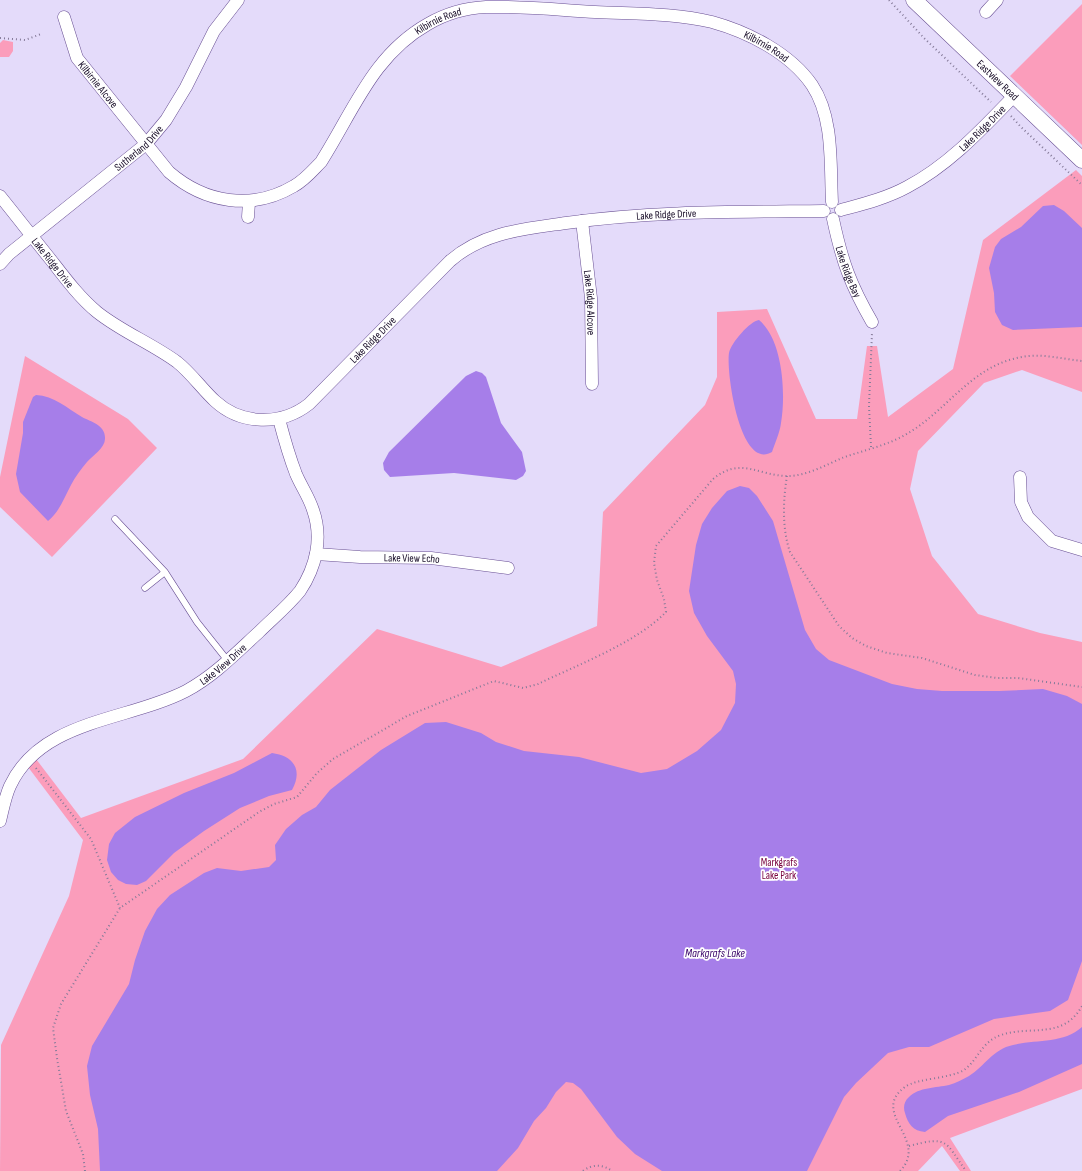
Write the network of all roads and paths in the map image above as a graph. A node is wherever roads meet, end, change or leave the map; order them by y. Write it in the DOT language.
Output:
graph roads {
  1 [pos="238,0"];
  2 [pos="889,0"];
  3 [pos="914,0"];
  4 [pos="998,0"];
  5 [pos="986,12"];
  6 [pos="64,17"];
  7 [pos="41,34"];
  8 [pos="0,38"];
  9 [pos="1014,96"];
  10 [pos="988,100"];
  11 [pos="1013,117"];
  12 [pos="146,144"];
  13 [pos="1082,160"];
  14 [pos="1082,185"];
  15 [pos="0,196"];
  16 [pos="249,202"];
  17 [pos="833,210"];
  18 [pos="248,217"];
  19 [pos="582,221"];
  20 [pos="32,235"];
  21 [pos="0,264"];
  22 [pos="872,322"];
  23 [pos="1082,361"];
  24 [pos="592,384"];
  25 [pos="279,419"];
  26 [pos="871,447"];
  27 [pos="788,476"];
  28 [pos="1020,477"];
  29 [pos="115,519"];
  30 [pos="1082,550"];
  31 [pos="316,554"];
  32 [pos="508,568"];
  33 [pos="165,572"];
  34 [pos="145,588"];
  35 [pos="228,661"];
  36 [pos="1082,687"];
  37 [pos="29,758"];
  38 [pos="0,821"];
  39 [pos="120,908"];
  40 [pos="1082,1006"];
  41 [pos="909,1146"];
  42 [pos="85,1171"];
  43 [pos="583,1171"];
  44 [pos="612,1171"];
  45 [pos="900,1171"];
  46 [pos="966,1171"];
  1 -- 12 [label="street, Sutherland Drive"];
  2 -- 10 [label="path"];
  3 -- 9 [label="street, Eastview Road"];
  4 -- 5 [label="street"];
  6 -- 12 [label="street, Kilbirnie Alcove"];
  7 -- 8 [label="path"];
  9 -- 13 [label="street, Eastview Road"];
  9 -- 17 [label="street, Lake Ridge Drive"];
  11 -- 14 [label="path"];
  12 -- 16 [label="street, Kilbirnie Road"];
  12 -- 20 [label="street, Sutherland Drive"];
  15 -- 20 [label="street, Lake Ridge Drive"];
  16 -- 17 [label="street, Kilbirnie Road"];
  16 -- 18 [label="street"];
  17 -- 19 [label="street, Lake Ridge Drive"];
  17 -- 22 [label="street, Lake Ridge Bay"];
  19 -- 24 [label="street, Lake Ridge Alcove"];
  19 -- 25 [label="street, Lake Ridge Drive"];
  20 -- 21 [label="street, Sutherland Drive"];
  20 -- 25 [label="street, Lake Ridge Drive"];
  22 -- 26 [label="path"];
  23 -- 26 [label="path"];
  25 -- 31 [label="street, Lake View Drive"];
  26 -- 27 [label="path"];
  27 -- 36 [label="path"];
  27 -- 39 [label="path"];
  28 -- 30 [label="street"];
  29 -- 33 [label="lane"];
  31 -- 32 [label="street, Lake View Echo"];
  31 -- 35 [label="street, Lake View Drive"];
  33 -- 34 [label="lane"];
  33 -- 35 [label="lane"];
  35 -- 37 [label="street, Lake View Drive"];
  37 -- 38 [label="street, Lake View Drive"];
  37 -- 39 [label="path"];
  39 -- 42 [label="path"];
  40 -- 41 [label="path"];
  41 -- 45 [label="path"];
  41 -- 46 [label="path"];
  43 -- 44 [label="path"];
}
